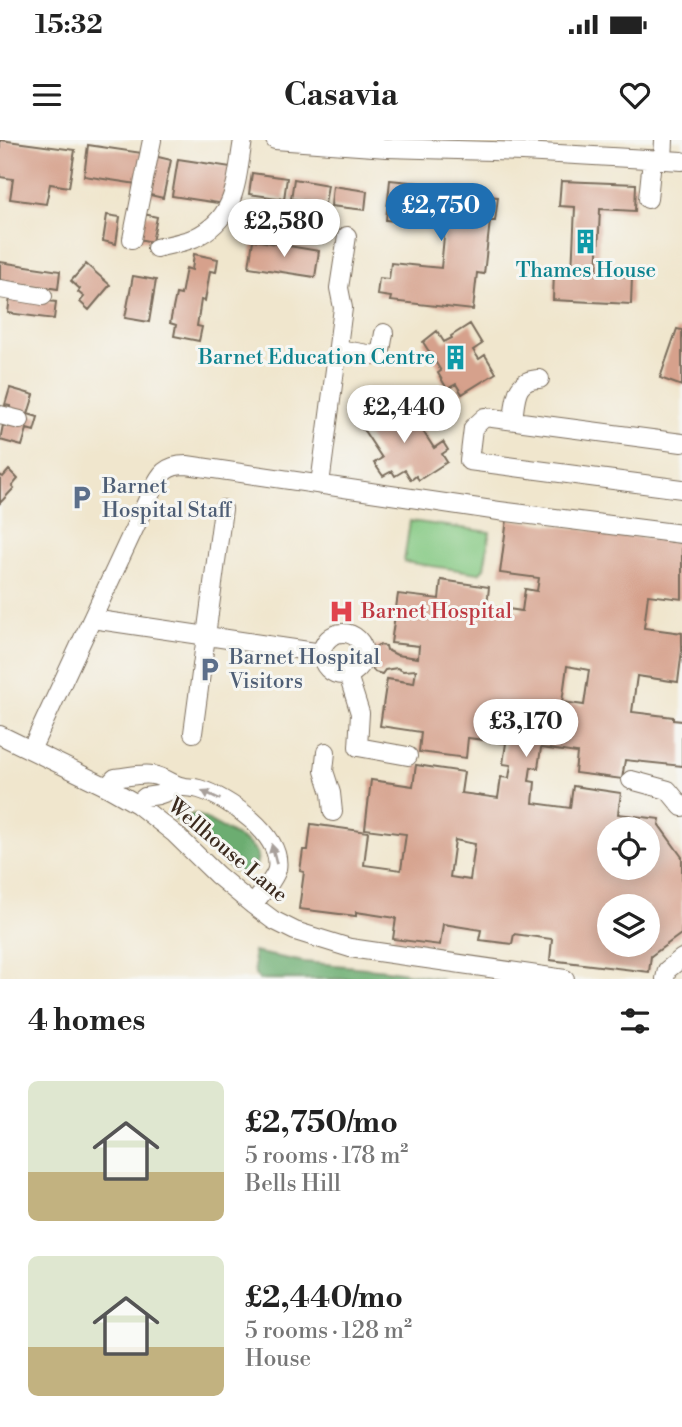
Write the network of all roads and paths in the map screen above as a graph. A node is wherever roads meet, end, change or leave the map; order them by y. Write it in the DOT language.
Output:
graph roads {
  1 [pos="152,140"];
  2 [pos="243,140"];
  3 [pos="275,140"];
  4 [pos="664,140"];
  5 [pos="377,144"];
  6 [pos="658,160"];
  7 [pos="682,162"];
  8 [pos="648,199"];
  9 [pos="347,236"];
  10 [pos="132,239"];
  11 [pos="156,248"];
  12 [pos="0,289"];
  13 [pos="43,296"];
  14 [pos="384,333"];
  15 [pos="338,349"];
  16 [pos="540,379"];
  17 [pos="0,415"];
  18 [pos="20,420"];
  19 [pos="513,420"];
  20 [pos="682,443"];
  21 [pos="320,484"];
  22 [pos="682,489"];
  23 [pos="223,509"];
  24 [pos="682,534"];
  25 [pos="92,619"];
  26 [pos="206,635"];
  27 [pos="322,653"];
  28 [pos="348,675"];
  29 [pos="192,733"];
  30 [pos="0,735"];
  31 [pos="31,750"];
  32 [pos="326,752"];
  33 [pos="408,755"];
  34 [pos="631,780"];
  35 [pos="107,787"];
  36 [pos="181,787"];
  37 [pos="137,804"];
  38 [pos="682,807"];
  39 [pos="333,812"];
  40 [pos="253,905"];
  41 [pos="682,958"];
  42 [pos="565,979"];
  43 [pos="665,979"];
  1 -- 10 [label="street"];
  2 -- 11 [label="street"];
  3 -- 5 [label="street"];
  4 -- 6 [label="street"];
  5 -- 6 [label="street"];
  6 -- 7 [label="street"];
  6 -- 8 [label="street"];
  9 -- 15 [label="street"];
  12 -- 13 [label="street"];
  14 -- 15 [label="street"];
  15 -- 21 [label="street"];
  16 -- 19 [label="street"];
  17 -- 18 [label="street"];
  19 -- 20 [label="street"];
  19 -- 22 [label="street"];
  21 -- 24 [label="street"];
  21 -- 25 [label="street"];
  23 -- 26 [label="street"];
  25 -- 26 [label="street"];
  25 -- 31 [label="street"];
  26 -- 27 [label="street"];
  26 -- 29 [label="street"];
  27 -- 28 [label="street"];
  27 -- 28 [label="street"];
  28 -- 33 [label="street"];
  30 -- 31 [label="street, Wellhouse Lane"];
  31 -- 35 [label="street, Wellhouse Lane"];
  32 -- 39 [label="street"];
  34 -- 38 [label="street"];
  35 -- 36 [label="street"];
  35 -- 37 [label="street, Wellhouse Lane"];
  36 -- 37 [label="street"];
  40 -- 36 [label="street, one-way"];
  37 -- 40 [label="street, Wellhouse Lane"];
  40 -- 42 [label="street, Wellhouse Lane"];
  41 -- 43 [label="street"];
}
